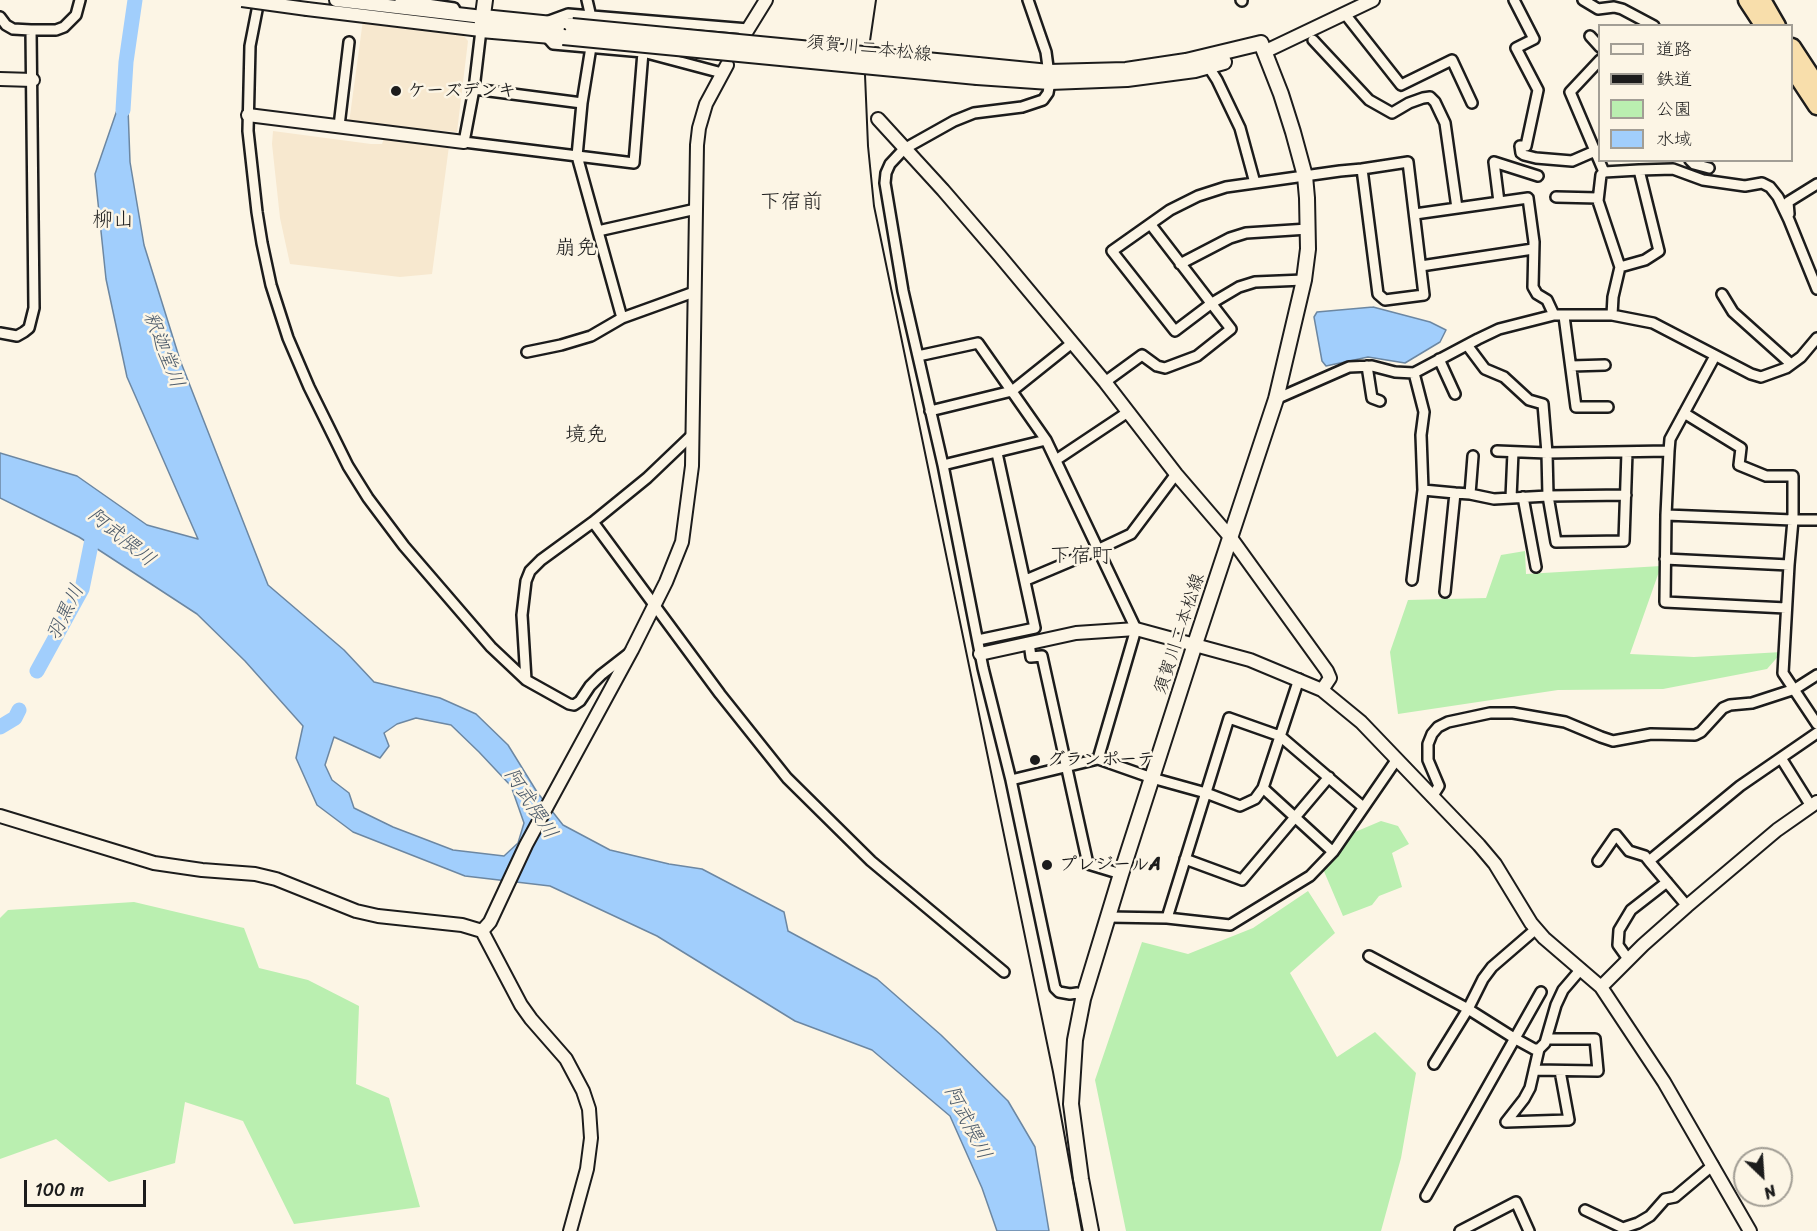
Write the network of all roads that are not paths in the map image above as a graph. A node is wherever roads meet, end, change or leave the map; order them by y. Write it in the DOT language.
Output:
graph roads {
  1 [pos="80,0"];
  2 [pos="242,0"];
  3 [pos="259,0"];
  4 [pos="336,0"];
  5 [pos="400,0"];
  6 [pos="485,0"];
  7 [pos="587,0"];
  8 [pos="766,0"];
  9 [pos="1028,0"];
  10 [pos="1359,0"];
  11 [pos="1373,0"];
  12 [pos="1514,0"];
  13 [pos="1583,0"];
  14 [pos="1747,0"];
  15 [pos="1762,0"];
  16 [pos="450,14"];
  17 [pos="1345,14"];
  18 [pos="1638,16"];
  19 [pos="0,17"];
  20 [pos="591,17"];
  21 [pos="482,23"];
  22 [pos="1632,24"];
  23 [pos="1651,24"];
  24 [pos="1763,24"];
  25 [pos="1776,24"];
  26 [pos="544,29"];
  27 [pos="31,30"];
  28 [pos="747,32"];
  29 [pos="1590,36"];
  30 [pos="1313,40"];
  31 [pos="349,42"];
  32 [pos="1598,46"];
  33 [pos="591,47"];
  34 [pos="1262,47"];
  35 [pos="1793,50"];
  36 [pos="643,52"];
  37 [pos="1598,61"];
  38 [pos="1208,66"];
  39 [pos="725,69"];
  40 [pos="1793,71"];
  41 [pos="1050,77"];
  42 [pos="0,79"];
  43 [pos="33,80"];
  44 [pos="1817,85"];
  45 [pos="474,89"];
  46 [pos="582,103"];
  47 [pos="1472,103"];
  48 [pos="1817,106"];
  49 [pos="248,115"];
  50 [pos="878,119"];
  51 [pos="339,126"];
  52 [pos="465,142"];
  53 [pos="904,149"];
  54 [pos="1595,151"];
  55 [pos="577,156"];
  56 [pos="1598,158"];
  57 [pos="1600,162"];
  58 [pos="1692,162"];
  59 [pos="1709,168"];
  60 [pos="1362,169"];
  61 [pos="1639,170"];
  62 [pos="1604,172"];
  63 [pos="1305,176"];
  64 [pos="1538,176"];
  65 [pos="1255,183"];
  66 [pos="1817,184"];
  67 [pos="1556,197"];
  68 [pos="1598,198"];
  69 [pos="1499,202"];
  70 [pos="1456,208"];
  71 [pos="696,209"];
  72 [pos="1415,214"];
  73 [pos="1789,220"];
  74 [pos="1151,225"];
  75 [pos="1308,229"];
  76 [pos="598,231"];
  77 [pos="1533,249"];
  78 [pos="1180,264"];
  79 [pos="1420,266"];
  80 [pos="1620,267"];
  81 [pos="1304,280"];
  82 [pos="1817,289"];
  83 [pos="694,292"];
  84 [pos="1722,294"];
  85 [pos="1212,303"];
  86 [pos="1612,315"];
  87 [pos="1559,316"];
  88 [pos="622,318"];
  89 [pos="0,333"];
  90 [pos="1817,338"];
  91 [pos="1072,343"];
  92 [pos="1467,345"];
  93 [pos="527,352"];
  94 [pos="918,356"];
  95 [pos="1715,356"];
  96 [pos="1439,359"];
  97 [pos="1791,364"];
  98 [pos="1605,365"];
  99 [pos="1367,366"];
  100 [pos="1570,366"];
  101 [pos="1414,373"];
  102 [pos="1104,382"];
  103 [pos="1012,391"];
  104 [pos="1455,394"];
  105 [pos="1276,399"];
  106 [pos="1380,401"];
  107 [pos="1608,406"];
  108 [pos="930,411"];
  109 [pos="1128,412"];
  110 [pos="1684,413"];
  111 [pos="692,435"];
  112 [pos="1046,440"];
  113 [pos="1497,451"];
  114 [pos="1669,451"];
  115 [pos="1513,452"];
  116 [pos="1627,452"];
  117 [pos="996,453"];
  118 [pos="1547,453"];
  119 [pos="1473,456"];
  120 [pos="1056,460"];
  121 [pos="942,465"];
  122 [pos="1176,474"];
  123 [pos="1423,490"];
  124 [pos="1455,493"];
  125 [pos="1470,494"];
  126 [pos="1626,495"];
  127 [pos="1548,496"];
  128 [pos="1523,497"];
  129 [pos="1511,498"];
  130 [pos="1666,515"];
  131 [pos="1793,520"];
  132 [pos="1817,520"];
  133 [pos="593,522"];
  134 [pos="1231,538"];
  135 [pos="1098,550"];
  136 [pos="1665,559"];
  137 [pos="1789,565"];
  138 [pos="1536,567"];
  139 [pos="1026,579"];
  140 [pos="1412,580"];
  141 [pos="1445,592"];
  142 [pos="653,605"];
  143 [pos="1786,608"];
  144 [pos="1136,629"];
  145 [pos="978,640"];
  146 [pos="1029,643"];
  147 [pos="1195,644"];
  148 [pos="632,650"];
  149 [pos="980,654"];
  150 [pos="1817,675"];
  151 [pos="1299,679"];
  152 [pos="526,680"];
  153 [pos="1323,690"];
  154 [pos="1795,690"];
  155 [pos="1817,724"];
  156 [pos="1817,733"];
  157 [pos="1280,736"];
  158 [pos="1781,758"];
  159 [pos="1098,759"];
  160 [pos="1397,759"];
  161 [pos="1065,767"];
  162 [pos="1329,777"];
  163 [pos="1152,778"];
  164 [pos="1011,780"];
  165 [pos="1263,788"];
  166 [pos="1206,793"];
  167 [pos="1432,797"];
  168 [pos="1363,807"];
  169 [pos="1815,808"];
  170 [pos="0,816"];
  171 [pos="1294,818"];
  172 [pos="1333,852"];
  173 [pos="1185,860"];
  174 [pos="1598,861"];
  175 [pos="1649,861"];
  176 [pos="1121,874"];
  177 [pos="1667,882"];
  178 [pos="1688,906"];
  179 [pos="1108,917"];
  180 [pos="1167,918"];
  181 [pos="1536,929"];
  182 [pos="482,931"];
  183 [pos="1369,956"];
  184 [pos="1628,959"];
  185 [pos="1581,969"];
  186 [pos="1004,972"];
  187 [pos="1601,987"];
  188 [pos="1541,992"];
  189 [pos="1083,999"];
  190 [pos="1468,1009"];
  191 [pos="1514,1038"];
  192 [pos="1547,1039"];
  193 [pos="1539,1048"];
  194 [pos="1434,1064"];
  195 [pos="1533,1070"];
  196 [pos="1560,1071"];
  197 [pos="1713,1165"];
  198 [pos="1426,1196"];
  199 [pos="1586,1210"];
  200 [pos="1477,1221"];
  201 [pos="570,1231"];
  202 [pos="1091,1231"];
  203 [pos="1460,1231"];
  204 [pos="1481,1231"];
  205 [pos="1529,1231"];
  206 [pos="1750,1231"];
  1 -- 27 [label="street"];
  2 -- 21 [label="street, bridge"];
  3 -- 49 [label="street"];
  4 -- 16 [label="street"];
  5 -- 16 [label="street"];
  6 -- 21 [label="main road"];
  7 -- 20 [label="street"];
  8 -- 28 [label="street"];
  9 -- 41 [label="street"];
  10 -- 34 [label="street"];
  11 -- 17 [label="street"];
  12 -- 54 [label="street"];
  13 -- 18 [label="street"];
  14 -- 24 [label="highway"];
  15 -- 25 [label="highway"];
  16 -- 21 [label="street"];
  17 -- 34 [label="street"];
  17 -- 47 [label="street"];
  18 -- 22 [label="street"];
  18 -- 23 [label="street"];
  19 -- 27 [label="street"];
  20 -- 26 [label="street"];
  20 -- 28 [label="street"];
  21 -- 26 [label="main road, 須賀川二本松線"];
  21 -- 26 [label="main road, 須賀川二本松線"];
  21 -- 45 [label="street"];
  26 -- 33 [label="street"];
  26 -- 41 [label="main road, 須賀川二本松線, bridge"];
  27 -- 43 [label="street"];
  29 -- 32 [label="street"];
  30 -- 70 [label="street"];
  31 -- 51 [label="street"];
  33 -- 36 [label="street"];
  33 -- 46 [label="street"];
  34 -- 38 [label="main road, 須賀川二本松線"];
  34 -- 41 [label="main road, 須賀川二本松線"];
  34 -- 63 [label="main road, 須賀川二本松線"];
  35 -- 44 [label="highway"];
  36 -- 39 [label="street"];
  36 -- 55 [label="street"];
  37 -- 54 [label="street"];
  38 -- 41 [label="main road, 須賀川二本松線"];
  38 -- 65 [label="street"];
  39 -- 71 [label="street"];
  40 -- 48 [label="highway"];
  41 -- 53 [label="street"];
  42 -- 43 [label="street"];
  43 -- 89 [label="street"];
  45 -- 46 [label="street"];
  45 -- 52 [label="street"];
  46 -- 55 [label="street"];
  49 -- 51 [label="street"];
  49 -- 152 [label="street"];
  50 -- 53 [label="street"];
  51 -- 52 [label="street"];
  52 -- 55 [label="street"];
  53 -- 91 [label="street"];
  53 -- 94 [label="street"];
  54 -- 56 [label="street"];
  55 -- 76 [label="street"];
  57 -- 62 [label="street"];
  58 -- 59 [label="street"];
  60 -- 63 [label="street"];
  60 -- 72 [label="street"];
  60 -- 79 [label="street"];
  61 -- 62 [label="street"];
  61 -- 73 [label="street"];
  61 -- 80 [label="street"];
  62 -- 68 [label="street"];
  63 -- 65 [label="street"];
  63 -- 75 [label="main road, 須賀川二本松線"];
  64 -- 69 [label="street"];
  65 -- 74 [label="street"];
  66 -- 73 [label="street"];
  67 -- 68 [label="street"];
  68 -- 80 [label="street"];
  69 -- 70 [label="street"];
  69 -- 77 [label="street"];
  70 -- 72 [label="street"];
  71 -- 76 [label="street"];
  71 -- 83 [label="street"];
  72 -- 79 [label="street"];
  73 -- 82 [label="street"];
  74 -- 78 [label="street"];
  74 -- 85 [label="street"];
  75 -- 78 [label="street"];
  75 -- 81 [label="main road, 須賀川二本松線"];
  76 -- 88 [label="street"];
  77 -- 79 [label="street"];
  77 -- 87 [label="street"];
  78 -- 85 [label="street"];
  80 -- 86 [label="street"];
  81 -- 85 [label="street"];
  81 -- 105 [label="main road, 須賀川二本松線"];
  83 -- 88 [label="street"];
  83 -- 111 [label="street"];
  84 -- 97 [label="street"];
  85 -- 102 [label="street"];
  86 -- 87 [label="street"];
  86 -- 95 [label="street"];
  87 -- 92 [label="street"];
  87 -- 100 [label="street"];
  88 -- 93 [label="street"];
  90 -- 97 [label="street"];
  91 -- 102 [label="street"];
  91 -- 103 [label="street"];
  92 -- 96 [label="street"];
  92 -- 118 [label="street"];
  94 -- 103 [label="street"];
  94 -- 108 [label="street"];
  95 -- 97 [label="street"];
  95 -- 110 [label="street"];
  96 -- 101 [label="street"];
  96 -- 104 [label="street"];
  98 -- 100 [label="street"];
  99 -- 101 [label="street"];
  99 -- 105 [label="street"];
  99 -- 106 [label="street"];
  100 -- 107 [label="street"];
  101 -- 123 [label="street"];
  102 -- 109 [label="street"];
  103 -- 108 [label="street"];
  103 -- 112 [label="street"];
  105 -- 134 [label="main road, 須賀川二本松線"];
  108 -- 121 [label="street"];
  109 -- 120 [label="street"];
  109 -- 122 [label="street"];
  110 -- 114 [label="street"];
  110 -- 131 [label="street"];
  111 -- 133 [label="street"];
  111 -- 142 [label="street"];
  112 -- 117 [label="street"];
  112 -- 120 [label="street"];
  113 -- 115 [label="street"];
  114 -- 116 [label="street"];
  114 -- 130 [label="street"];
  115 -- 118 [label="street"];
  115 -- 129 [label="street"];
  116 -- 118 [label="street"];
  116 -- 126 [label="street"];
  117 -- 121 [label="street"];
  117 -- 139 [label="street"];
  118 -- 127 [label="street"];
  119 -- 125 [label="street"];
  120 -- 135 [label="street"];
  121 -- 145 [label="street"];
  122 -- 134 [label="street"];
  122 -- 135 [label="street"];
  123 -- 124 [label="street"];
  123 -- 140 [label="street"];
  124 -- 125 [label="street"];
  124 -- 141 [label="street"];
  125 -- 129 [label="street"];
  126 -- 127 [label="street"];
  126 -- 127 [label="street"];
  127 -- 128 [label="street"];
  128 -- 129 [label="street"];
  128 -- 138 [label="street"];
  130 -- 131 [label="street"];
  130 -- 136 [label="street"];
  131 -- 132 [label="street"];
  131 -- 137 [label="street"];
  133 -- 142 [label="street"];
  133 -- 152 [label="street"];
  134 -- 147 [label="main road, 須賀川二本松線"];
  134 -- 153 [label="street"];
  135 -- 139 [label="street"];
  135 -- 144 [label="street"];
  136 -- 137 [label="street"];
  136 -- 143 [label="street"];
  137 -- 143 [label="street"];
  139 -- 145 [label="street"];
  142 -- 148 [label="street"];
  142 -- 186 [label="street"];
  143 -- 154 [label="street"];
  144 -- 146 [label="street"];
  144 -- 147 [label="street"];
  144 -- 159 [label="street"];
  145 -- 149 [label="street"];
  146 -- 149 [label="street"];
  146 -- 161 [label="street"];
  147 -- 151 [label="street"];
  147 -- 163 [label="main road, 須賀川二本松線"];
  148 -- 152 [label="street"];
  148 -- 182 [label="street"];
  149 -- 164 [label="street"];
  150 -- 154 [label="street"];
  151 -- 153 [label="street"];
  151 -- 157 [label="street"];
  153 -- 160 [label="street"];
  154 -- 155 [label="street"];
  154 -- 167 [label="street"];
  156 -- 158 [label="street"];
  157 -- 162 [label="street"];
  157 -- 165 [label="street"];
  157 -- 166 [label="street"];
  158 -- 169 [label="street"];
  158 -- 175 [label="street"];
  159 -- 161 [label="street"];
  159 -- 163 [label="street"];
  160 -- 167 [label="street"];
  160 -- 168 [label="street"];
  161 -- 164 [label="street"];
  161 -- 176 [label="street"];
  162 -- 168 [label="street"];
  162 -- 171 [label="street"];
  163 -- 166 [label="street"];
  163 -- 176 [label="main road, 須賀川二本松線"];
  164 -- 189 [label="street"];
  165 -- 166 [label="street"];
  165 -- 171 [label="street"];
  166 -- 173 [label="street"];
  167 -- 181 [label="street"];
  168 -- 172 [label="street"];
  169 -- 178 [label="street"];
  170 -- 182 [label="street"];
  171 -- 172 [label="street"];
  171 -- 173 [label="street"];
  172 -- 180 [label="street"];
  173 -- 180 [label="street"];
  174 -- 175 [label="street"];
  175 -- 177 [label="street"];
  176 -- 179 [label="main road, 須賀川二本松線"];
  177 -- 178 [label="street"];
  177 -- 184 [label="street"];
  178 -- 184 [label="street"];
  179 -- 180 [label="street"];
  179 -- 189 [label="main road, 須賀川二本松線"];
  181 -- 185 [label="street"];
  181 -- 190 [label="street"];
  182 -- 201 [label="street"];
  183 -- 190 [label="street"];
  184 -- 187 [label="street"];
  185 -- 187 [label="street"];
  185 -- 192 [label="street"];
  187 -- 197 [label="street"];
  188 -- 191 [label="street"];
  189 -- 202 [label="main road, 須賀川二本松線"];
  190 -- 191 [label="street"];
  190 -- 194 [label="street"];
  191 -- 193 [label="street"];
  191 -- 198 [label="street"];
  192 -- 193 [label="street"];
  192 -- 196 [label="street"];
  193 -- 195 [label="street"];
  195 -- 196 [label="street"];
  195 -- 196 [label="street"];
  197 -- 199 [label="street"];
  197 -- 206 [label="street"];
  200 -- 203 [label="street"];
  200 -- 204 [label="street"];
  200 -- 205 [label="street"];
}
